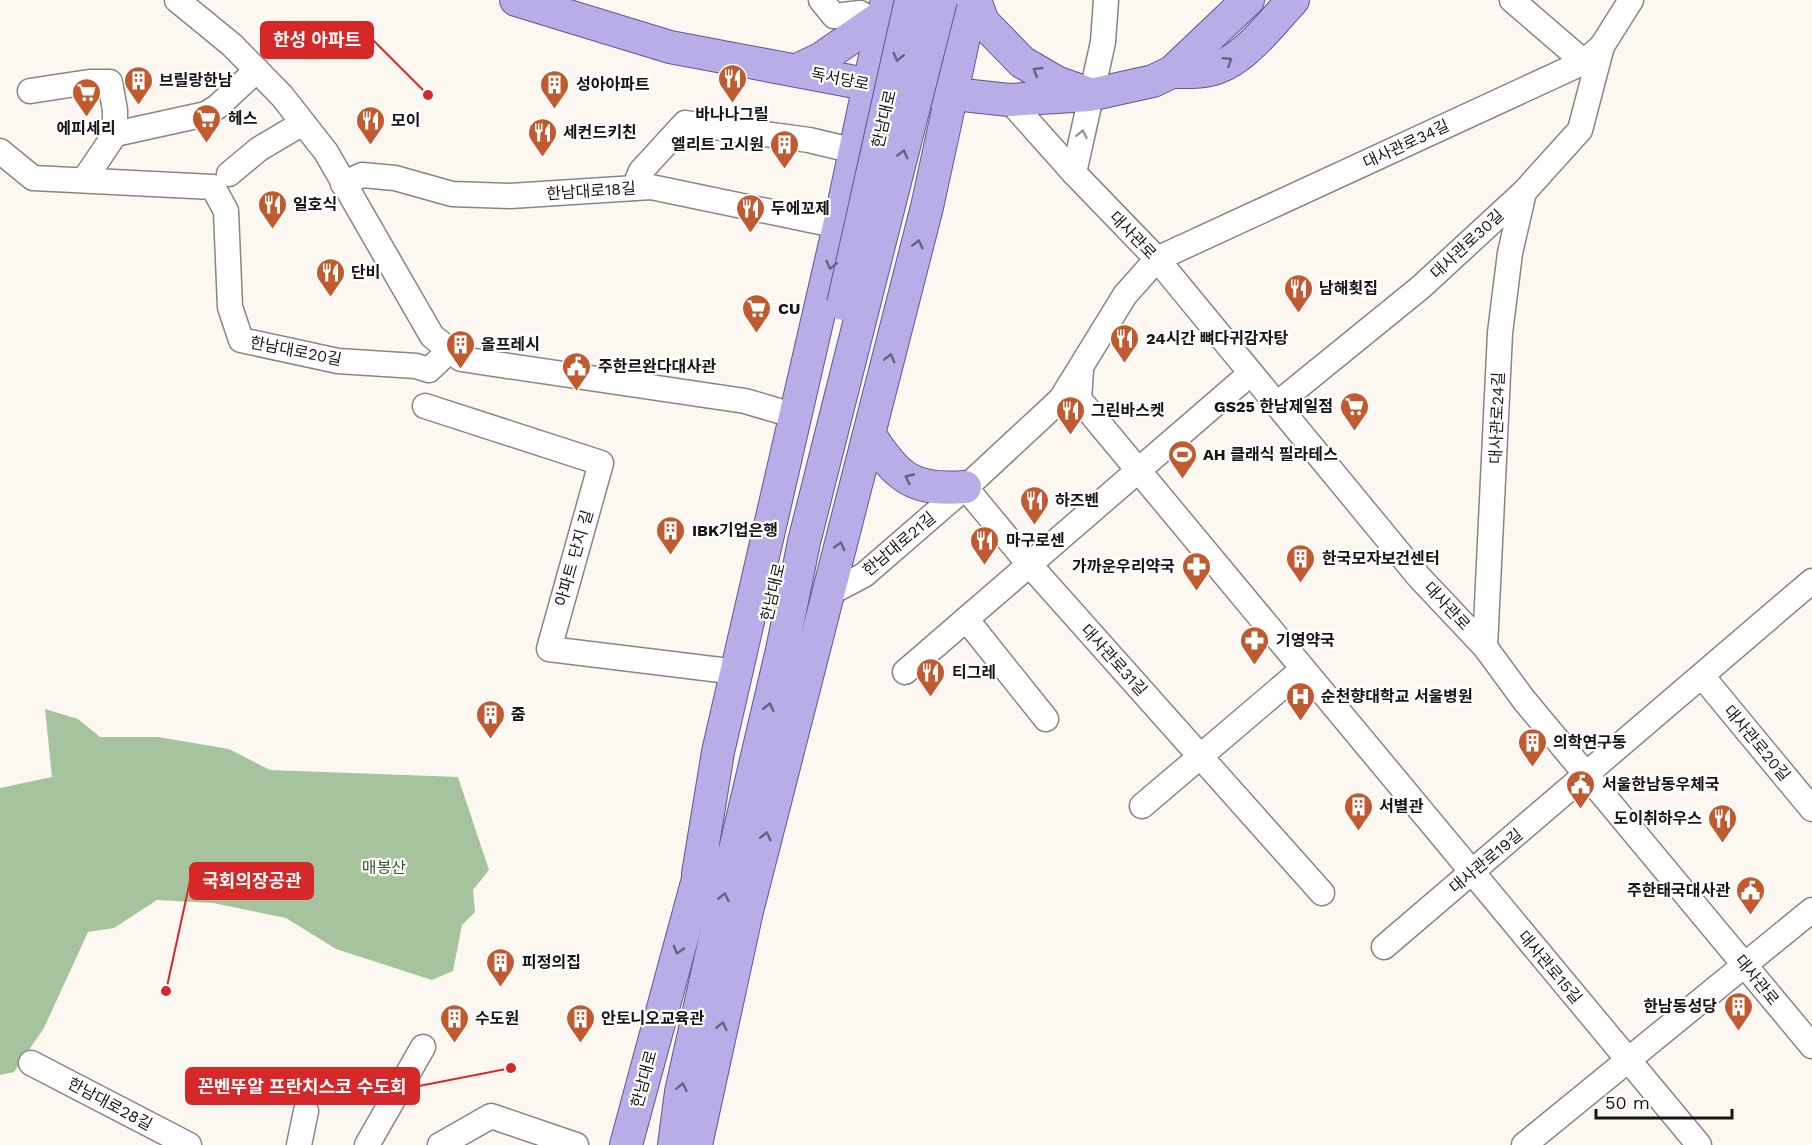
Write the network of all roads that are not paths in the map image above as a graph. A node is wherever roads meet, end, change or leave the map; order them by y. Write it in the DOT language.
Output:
graph roads {
  1 [pos="177,0"];
  2 [pos="516,0"];
  3 [pos="821,0"];
  4 [pos="911,0"];
  5 [pos="941,0"];
  6 [pos="973,0"];
  7 [pos="1106,0"];
  8 [pos="1248,0"];
  9 [pos="1293,0"];
  10 [pos="1512,0"];
  11 [pos="1631,0"];
  12 [pos="882,12"];
  13 [pos="1602,46"];
  14 [pos="1584,62"];
  15 [pos="257,70"];
  16 [pos="797,70"];
  17 [pos="1172,72"];
  18 [pos="871,85"];
  19 [pos="30,91"];
  20 [pos="952,94"];
  21 [pos="1090,95"];
  22 [pos="1009,100"];
  23 [pos="303,123"];
  24 [pos="115,134"];
  25 [pos="0,151"];
  26 [pos="855,151"];
  27 [pos="1074,173"];
  28 [pos="229,174"];
  29 [pos="84,180"];
  30 [pos="344,184"];
  31 [pos="634,188"];
  32 [pos="847,188"];
  33 [pos="1524,192"];
  34 [pos="927,207"];
  35 [pos="839,226"];
  36 [pos="1157,259"];
  37 [pos="852,310"];
  38 [pos="450,350"];
  39 [pos="1081,368"];
  40 [pos="1251,373"];
  41 [pos="1277,404"];
  42 [pos="425,406"];
  43 [pos="796,416"];
  44 [pos="870,435"];
  45 [pos="1137,472"];
  46 [pos="965,487"];
  47 [pos="1028,563"];
  48 [pos="1812,581"];
  49 [pos="828,594"];
  50 [pos="966,619"];
  51 [pos="1485,647"];
  52 [pos="1303,669"];
  53 [pos="737,672"];
  54 [pos="905,672"];
  55 [pos="1702,676"];
  56 [pos="1046,719"];
  57 [pos="1200,756"];
  58 [pos="1588,774"];
  59 [pos="1142,806"];
  60 [pos="1812,809"];
  61 [pos="1472,873"];
  62 [pos="698,874"];
  63 [pos="1322,892"];
  64 [pos="1812,910"];
  65 [pos="1384,947"];
  66 [pos="1745,964"];
  67 [pos="1812,1046"];
  68 [pos="423,1047"];
  69 [pos="1628,1060"];
  70 [pos="31,1063"];
  71 [pos="306,1111"];
  72 [pos="189,1145"];
  73 [pos="299,1145"];
  74 [pos="367,1145"];
  75 [pos="440,1145"];
  76 [pos="576,1145"];
  77 [pos="626,1145"];
  78 [pos="674,1145"];
  79 [pos="696,1145"];
  80 [pos="1524,1145"];
  81 [pos="1699,1145"];
  1 -- 15 [label="street"];
  2 -- 16 [label="main road, 독서당로"];
  3 -- 12 [label="street"];
  4 -- 37 [label="main road, 한남대로, one-way, bridge"];
  37 -- 5 [label="main road, 한남대로, one-way, bridge"];
  6 -- 20 [label="main road"];
  21 -- 6 [label="main road, one-way"];
  7 -- 21 [label="street"];
  8 -- 17 [label="main road, 독서당로"];
  17 -- 9 [label="main road, one-way"];
  10 -- 14 [label="street"];
  11 -- 13 [label="street, 대사관로34길"];
  12 -- 16 [label="main road"];
  12 -- 18 [label="main road"];
  13 -- 14 [label="street, 대사관로34길"];
  13 -- 33 [label="street, 대사관로30길"];
  14 -- 36 [label="street, 대사관로34길"];
  15 -- 23 [label="street"];
  15 -- 24 [label="street"];
  16 -- 18 [label="main road, 독서당로"];
  17 -- 21 [label="main road, 독서당로"];
  18 -- 20 [label="main road, 독서당로"];
  18 -- 26 [label="main road"];
  19 -- 24 [label="street"];
  20 -- 22 [label="main road, 독서당로"];
  20 -- 34 [label="main road"];
  21 -- 22 [label="main road, 독서당로"];
  27 -- 21 [label="street, one-way"];
  22 -- 27 [label="street, 대사관로"];
  23 -- 28 [label="street"];
  23 -- 30 [label="street"];
  24 -- 29 [label="street"];
  25 -- 29 [label="street, 한남대로20길"];
  26 -- 31 [label="street"];
  26 -- 32 [label="main road"];
  27 -- 36 [label="street, 대사관로"];
  29 -- 38 [label="street, 한남대로20길"];
  30 -- 31 [label="street, 한남대로18길"];
  30 -- 38 [label="street"];
  31 -- 35 [label="street, 한남대로18길"];
  32 -- 34 [label="main road"];
  32 -- 35 [label="main road"];
  33 -- 41 [label="street, 대사관로30길"];
  33 -- 51 [label="street, 대사관로24길"];
  44 -- 34 [label="main road, one-way"];
  35 -- 43 [label="main road, one-way"];
  36 -- 39 [label="street, 한남대로21길"];
  36 -- 40 [label="street, 대사관로"];
  37 -- 62 [label="main road, 한남대로"];
  78 -- 37 [label="main road, 한남대로, one-way"];
  38 -- 43 [label="street"];
  39 -- 45 [label="street, 한남대로21길"];
  39 -- 46 [label="street, 한남대로21길"];
  40 -- 41 [label="street, 대사관로"];
  40 -- 45 [label="street"];
  41 -- 51 [label="street, 대사관로"];
  42 -- 53 [label="street, 아파트 단지 길"];
  43 -- 53 [label="main road"];
  46 -- 44 [label="main road, one-way"];
  49 -- 44 [label="main road, one-way"];
  45 -- 47 [label="street"];
  45 -- 52 [label="street"];
  46 -- 47 [label="street"];
  46 -- 49 [label="street, 한남대로21길"];
  47 -- 50 [label="street"];
  47 -- 57 [label="street, 대사관로31길"];
  48 -- 55 [label="street"];
  79 -- 49 [label="main road, one-way"];
  50 -- 54 [label="street"];
  50 -- 56 [label="street"];
  51 -- 58 [label="street, 대사관로"];
  52 -- 57 [label="street"];
  52 -- 61 [label="street"];
  53 -- 62 [label="main road"];
  55 -- 58 [label="street"];
  55 -- 60 [label="street, 대사관로20길"];
  57 -- 59 [label="street"];
  57 -- 63 [label="street, 대사관로31길"];
  58 -- 61 [label="street, 대사관로19길"];
  58 -- 66 [label="street, 대사관로"];
  61 -- 65 [label="street, 대사관로19길"];
  61 -- 69 [label="street, 대사관로15길"];
  62 -- 77 [label="main road, 한남대로, one-way"];
  64 -- 66 [label="street"];
  66 -- 67 [label="street, 대사관로"];
  66 -- 69 [label="street"];
  68 -- 74 [label="street"];
  69 -- 80 [label="street"];
  69 -- 81 [label="street, 대사관로15길"];
  70 -- 72 [label="street, 한남대로28길"];
  71 -- 73 [label="street"];
  75 -- 76 [label="street"];
}
